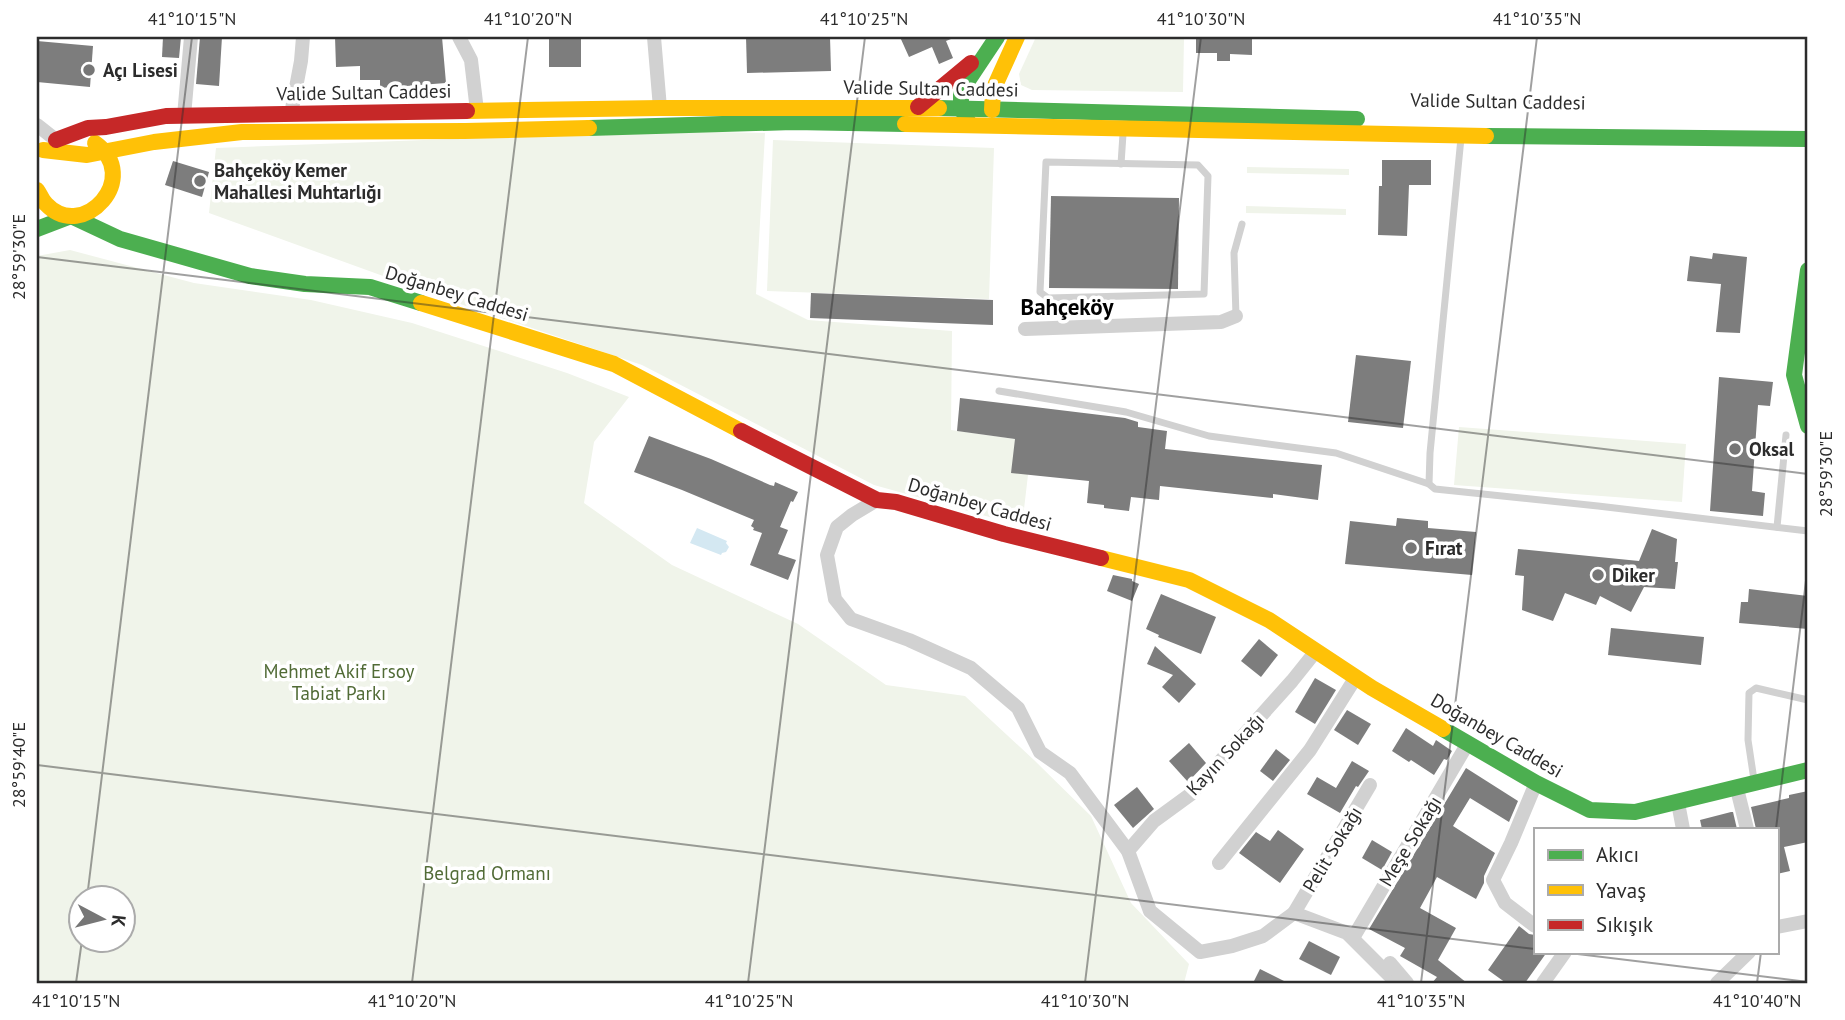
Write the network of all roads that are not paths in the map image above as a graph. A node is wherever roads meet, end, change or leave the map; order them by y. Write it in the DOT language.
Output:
graph roads {
  1 [pos="191,37"];
  2 [pos="303,37"];
  3 [pos="459,37"];
  4 [pos="654,37"];
  5 [pos="1017,37"];
  6 [pos="993,43"];
  7 [pos="918,107"];
  8 [pos="660,108"];
  9 [pos="961,108"];
  10 [pos="992,110"];
  11 [pos="477,111"];
  12 [pos="291,114"];
  13 [pos="184,116"];
  14 [pos="37,125"];
  15 [pos="971,126"];
  16 [pos="1808,128"];
  17 [pos="1461,129"];
  18 [pos="1123,130"];
  19 [pos="1808,139"];
  20 [pos="153,142"];
  21 [pos="46,148"];
  22 [pos="106,152"];
  23 [pos="1121,164"];
  24 [pos="112,185"];
  25 [pos="37,194"];
  26 [pos="104,202"];
  27 [pos="71,216"];
  28 [pos="1242,224"];
  29 [pos="37,229"];
  30 [pos="120,239"];
  31 [pos="1807,281"];
  32 [pos="1236,316"];
  33 [pos="1025,329"];
  34 [pos="999,391"];
  35 [pos="1808,426"];
  36 [pos="1786,435"];
  37 [pos="1429,484"];
  38 [pos="877,500"];
  39 [pos="1777,527"];
  40 [pos="1808,531"];
  41 [pos="1316,651"];
  42 [pos="1356,677"];
  43 [pos="1808,700"];
  44 [pos="1468,743"];
  45 [pos="1808,770"];
  46 [pos="1536,783"];
  47 [pos="1754,784"];
  48 [pos="1370,785"];
  49 [pos="1737,789"];
  50 [pos="1678,803"];
  51 [pos="1683,828"];
  52 [pos="1747,828"];
  53 [pos="1128,851"];
  54 [pos="1219,863"];
  55 [pos="1294,913"];
  56 [pos="1808,921"];
  57 [pos="1534,925"];
  58 [pos="1778,927"];
  59 [pos="1355,934"];
  60 [pos="1564,954"];
  61 [pos="1747,954"];
  62 [pos="1394,983"];
  63 [pos="1407,983"];
  64 [pos="1544,983"];
  65 [pos="1717,983"];
  1 -- 13 [label="street"];
  2 -- 12 [label="street"];
  3 -- 11 [label="street"];
  4 -- 8 [label="street"];
  5 -- 10 [label="main road"];
  6 -- 7 [label="main road"];
  6 -- 9 [label="main road"];
  7 -- 8 [label="main road, Valide Sultan Caddesi"];
  7 -- 9 [label="main road, Valide Sultan Caddesi"];
  8 -- 11 [label="main road, Valide Sultan Caddesi"];
  9 -- 10 [label="main road, Valide Sultan Caddesi"];
  9 -- 15 [label="main road"];
  10 -- 17 [label="main road, Valide Sultan Caddesi"];
  11 -- 12 [label="main road, Valide Sultan Caddesi"];
  12 -- 13 [label="main road, Valide Sultan Caddesi"];
  13 -- 21 [label="main road, Valide Sultan Caddesi"];
  14 -- 21 [label="street"];
  15 -- 18 [label="main road, Valide Sultan Caddesi"];
  15 -- 20 [label="main road, Valide Sultan Caddesi"];
  16 -- 17 [label="main road, Valide Sultan Caddesi"];
  17 -- 18 [label="main road, Valide Sultan Caddesi"];
  17 -- 19 [label="main road, Valide Sultan Caddesi"];
  17 -- 37 [label="lane"];
  18 -- 23 [label="lane"];
  20 -- 22 [label="main road, Valide Sultan Caddesi"];
  20 -- 24 [label="main road"];
  21 -- 22 [label="main road"];
  22 -- 24 [label="main road"];
  23 -- 23 [label="lane"];
  24 -- 26 [label="main road"];
  25 -- 27 [label="main road, Doğanbey Caddesi"];
  26 -- 27 [label="main road"];
  26 -- 30 [label="main road"];
  27 -- 29 [label="main road"];
  27 -- 30 [label="main road, Doğanbey Caddesi"];
  28 -- 32 [label="lane"];
  30 -- 38 [label="main road, Doğanbey Caddesi"];
  31 -- 35 [label="main road"];
  32 -- 33 [label="street"];
  34 -- 37 [label="lane"];
  36 -- 39 [label="lane"];
  37 -- 39 [label="lane"];
  38 -- 41 [label="main road, Doğanbey Caddesi"];
  38 -- 53 [label="street"];
  39 -- 40 [label="lane"];
  41 -- 42 [label="main road, Doğanbey Caddesi"];
  41 -- 53 [label="street, Kayın Sokağı"];
  42 -- 44 [label="main road, Doğanbey Caddesi"];
  42 -- 54 [label="street"];
  43 -- 47 [label="lane"];
  44 -- 46 [label="main road, Doğanbey Caddesi"];
  44 -- 59 [label="street, Meşe Sokağı"];
  45 -- 47 [label="main road, Doğanbey Caddesi"];
  46 -- 50 [label="main road, Doğanbey Caddesi"];
  46 -- 57 [label="street"];
  47 -- 49 [label="main road, Doğanbey Caddesi"];
  48 -- 55 [label="street, Pelit Sokağı"];
  49 -- 50 [label="main road, Doğanbey Caddesi"];
  49 -- 52 [label="street"];
  50 -- 51 [label="street"];
  53 -- 55 [label="street"];
  55 -- 59 [label="street"];
  56 -- 58 [label="street"];
  59 -- 62 [label="street"];
  59 -- 63 [label="street"];
  60 -- 64 [label="street"];
  61 -- 65 [label="street"];
}
